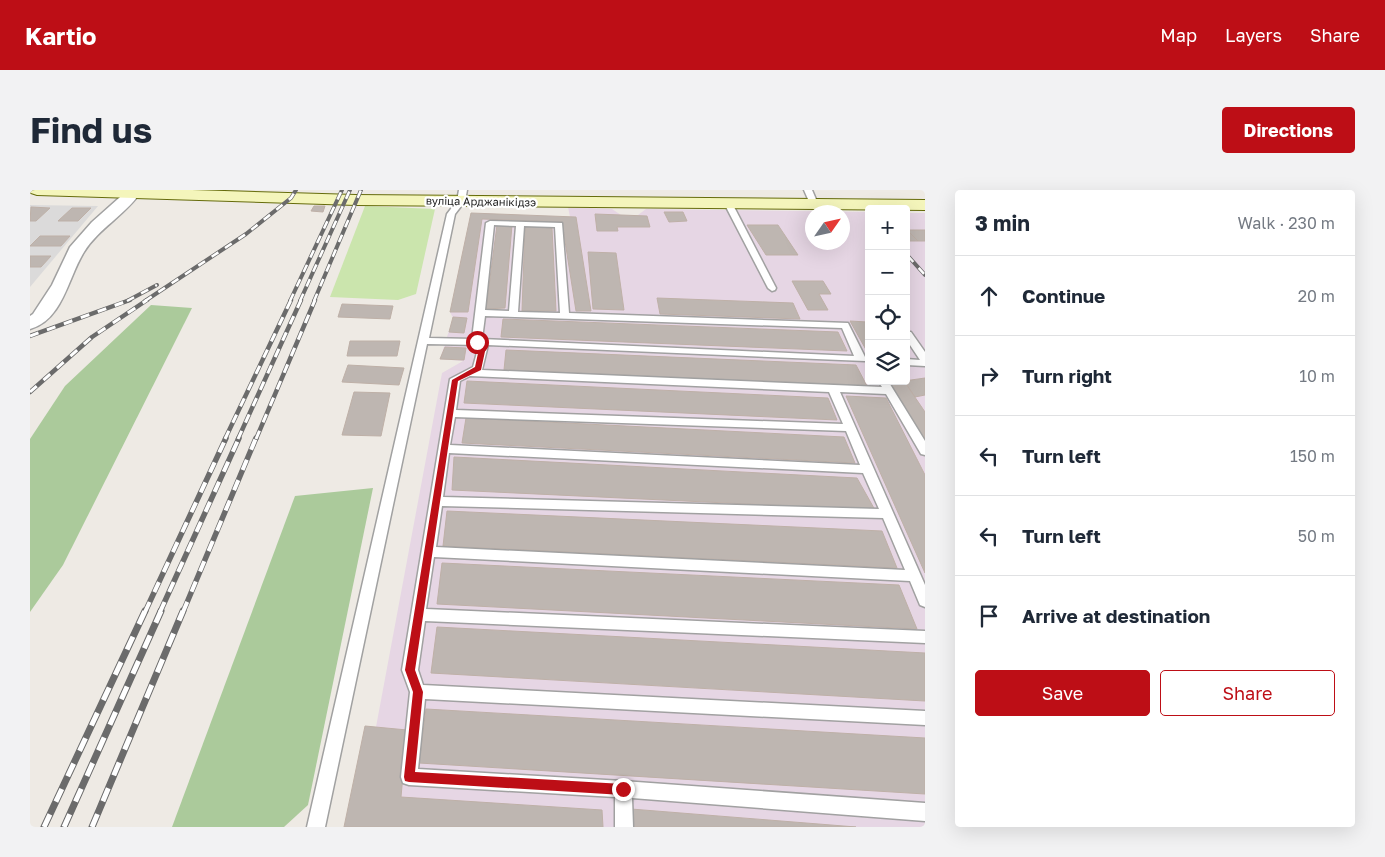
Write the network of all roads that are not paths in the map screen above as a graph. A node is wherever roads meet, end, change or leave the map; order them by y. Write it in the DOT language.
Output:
graph roads {
  1 [pos="37,190"];
  2 [pos="132,193"];
  3 [pos="217,193"];
  4 [pos="462,196"];
  5 [pos="811,197"];
  6 [pos="728,203"];
  7 [pos="925,205"];
  8 [pos="520,224"];
  9 [pos="772,288"];
  10 [pos="480,313"];
  11 [pos="513,314"];
  12 [pos="565,316"];
  13 [pos="30,323"];
  14 [pos="910,337"];
  15 [pos="423,341"];
  16 [pos="480,342"];
  17 [pos="865,360"];
  18 [pos="925,361"];
  19 [pos="910,362"];
  20 [pos="469,373"];
  21 [pos="886,386"];
  22 [pos="833,389"];
  23 [pos="450,413"];
  24 [pos="850,428"];
  25 [pos="445,448"];
  26 [pos="925,451"];
  27 [pos="868,469"];
  28 [pos="436,501"];
  29 [pos="887,514"];
  30 [pos="428,552"];
  31 [pos="914,576"];
  32 [pos="925,602"];
  33 [pos="418,614"];
  34 [pos="925,637"];
  35 [pos="418,692"];
  36 [pos="925,718"];
  37 [pos="623,789"];
  38 [pos="925,812"];
  39 [pos="316,827"];
  40 [pos="624,827"];
  1 -- 2 [label="main road, вуліца Арджанікідзэ"];
  2 -- 3 [label="main road, вуліца Арджанікідзэ"];
  2 -- 13 [label="street"];
  3 -- 4 [label="main road, вуліца Арджанікідзэ"];
  4 -- 6 [label="main road, вуліца Арджанікідзэ"];
  4 -- 15 [label="lane"];
  5 -- 6 [label="main road, вуліца Арджанікідзэ"];
  5 -- 7 [label="main road, вуліца Арджанікідзэ"];
  6 -- 9 [label="lane"];
  8 -- 10 [label="lane"];
  8 -- 11 [label="lane"];
  8 -- 12 [label="lane"];
  10 -- 11 [label="lane"];
  10 -- 16 [label="lane"];
  11 -- 12 [label="lane"];
  12 -- 17 [label="lane"];
  14 -- 18 [label="lane"];
  15 -- 16 [label="lane"];
  15 -- 39 [label="lane"];
  16 -- 17 [label="lane"];
  16 -- 20 [label="lane"];
  18 -- 19 [label="lane"];
  20 -- 22 [label="lane"];
  20 -- 23 [label="lane"];
  21 -- 22 [label="lane"];
  21 -- 26 [label="lane"];
  22 -- 24 [label="lane"];
  23 -- 24 [label="lane"];
  23 -- 25 [label="lane"];
  24 -- 27 [label="lane"];
  25 -- 27 [label="lane"];
  25 -- 28 [label="lane"];
  27 -- 29 [label="lane"];
  28 -- 29 [label="lane"];
  28 -- 30 [label="lane"];
  29 -- 31 [label="lane"];
  30 -- 31 [label="lane"];
  30 -- 33 [label="lane"];
  31 -- 32 [label="lane"];
  33 -- 34 [label="lane"];
  33 -- 35 [label="lane"];
  35 -- 36 [label="lane"];
  35 -- 37 [label="lane"];
  37 -- 38 [label="lane"];
  37 -- 40 [label="lane"];
}
